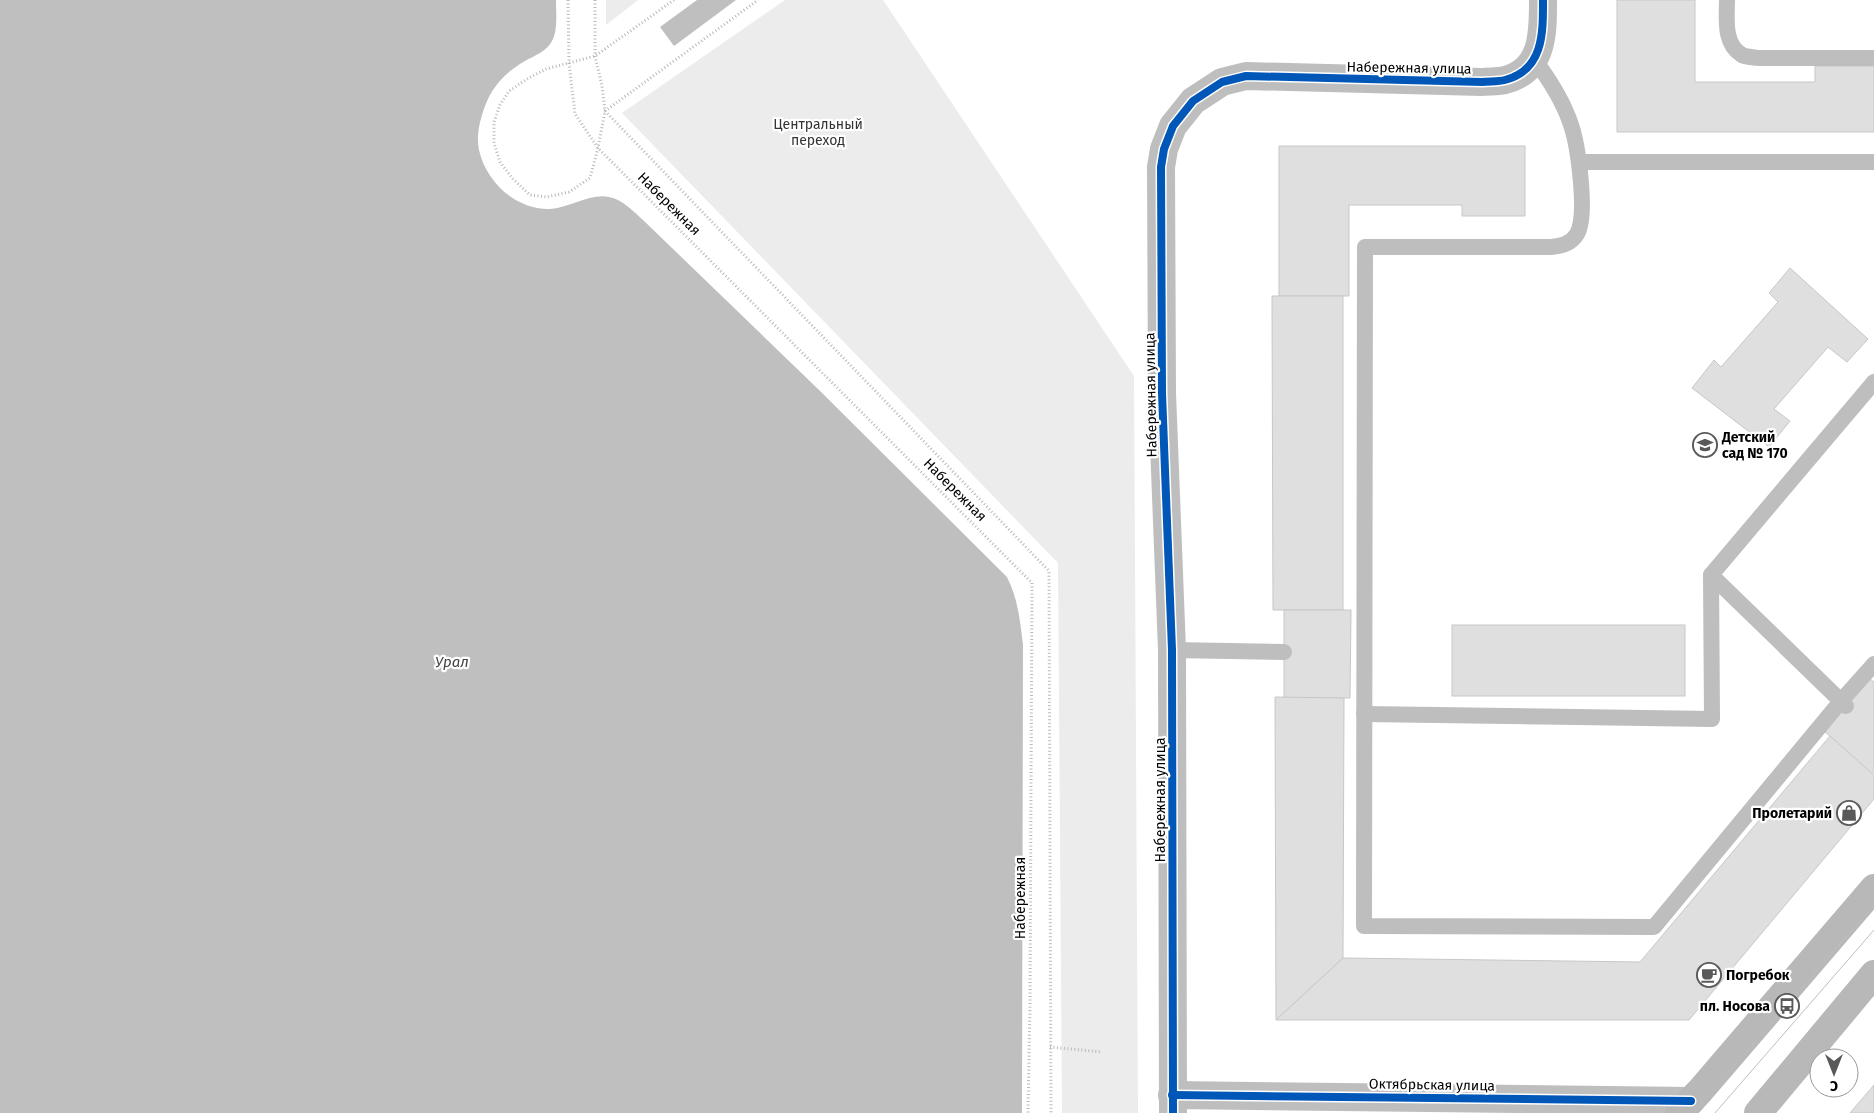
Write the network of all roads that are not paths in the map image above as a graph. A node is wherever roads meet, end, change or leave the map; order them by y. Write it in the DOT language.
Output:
graph roads {
  1 [pos="1543,0"];
  2 [pos="1727,0"];
  3 [pos="1874,58"];
  4 [pos="1534,59"];
  5 [pos="1580,162"];
  6 [pos="1874,162"];
  7 [pos="1874,382"];
  8 [pos="1710,575"];
  9 [pos="1172,650"];
  10 [pos="1284,652"];
  11 [pos="1874,664"];
  12 [pos="1844,703"];
  13 [pos="1364,714"];
  14 [pos="1874,888"];
  15 [pos="1874,974"];
  16 [pos="1172,1104"];
  17 [pos="1685,1107"];
  18 [pos="1758,1113"];
  1 -- 4 [label="street"];
  2 -- 3 [label="lane"];
  4 -- 5 [label="lane"];
  4 -- 9 [label="street, Набережная улица"];
  5 -- 6 [label="lane"];
  5 -- 13 [label="lane"];
  7 -- 8 [label="lane"];
  8 -- 12 [label="lane"];
  8 -- 13 [label="lane"];
  9 -- 10 [label="lane"];
  9 -- 16 [label="street, Набережная улица"];
  11 -- 12 [label="lane"];
  12 -- 13 [label="lane"];
  14 -- 17 [label="main road, Октябрьская улица"];
  15 -- 18 [label="main road"];
  16 -- 17 [label="street, Октябрьская улица"];
}
